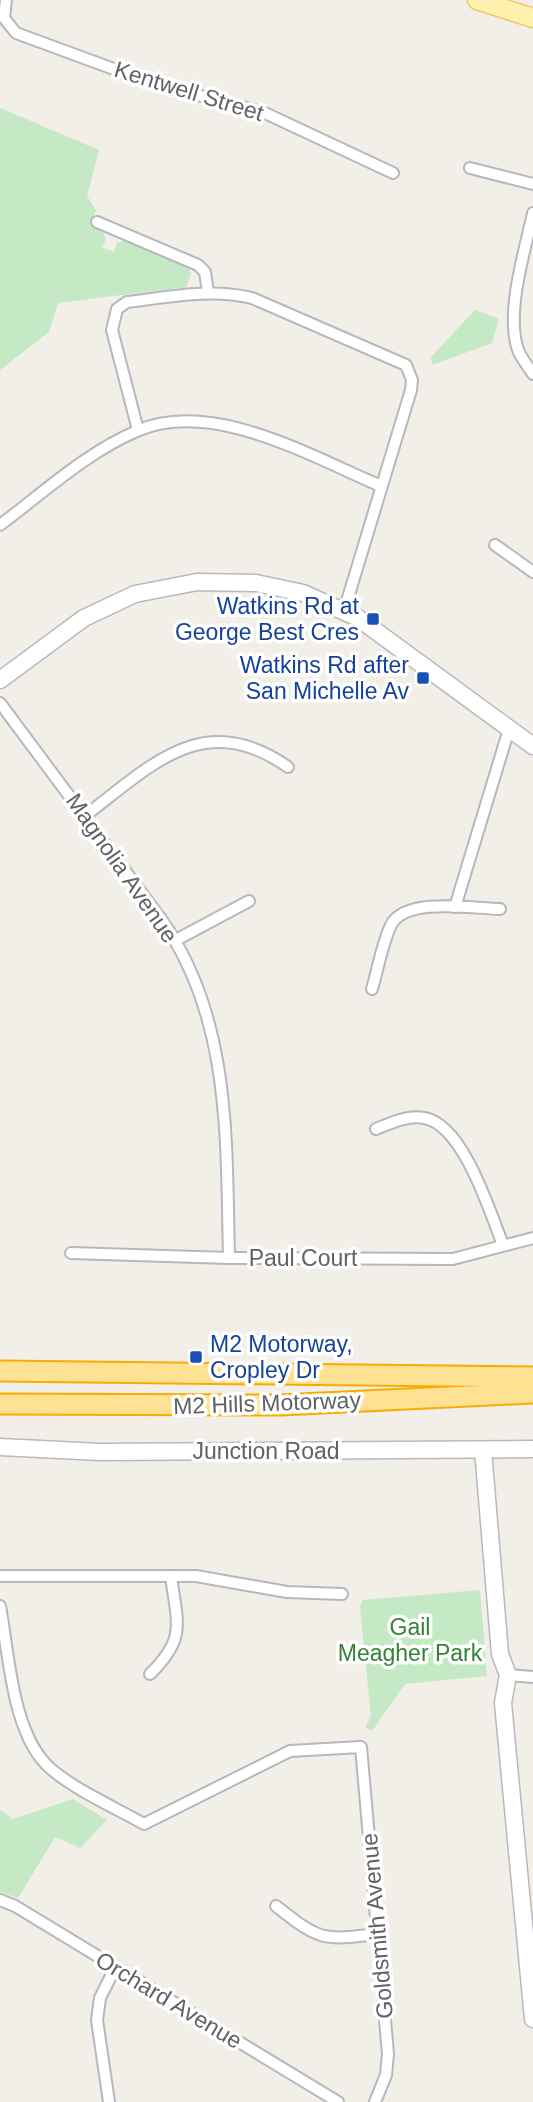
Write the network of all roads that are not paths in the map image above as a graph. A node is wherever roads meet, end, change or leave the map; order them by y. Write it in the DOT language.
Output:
graph roads {
  1 [pos="6,0"];
  2 [pos="477,0"];
  3 [pos="533,18"];
  4 [pos="470,168"];
  5 [pos="393,173"];
  6 [pos="533,184"];
  7 [pos="533,214"];
  8 [pos="97,222"];
  9 [pos="208,292"];
  10 [pos="533,374"];
  11 [pos="138,430"];
  12 [pos="382,486"];
  13 [pos="0,525"];
  14 [pos="495,545"];
  15 [pos="533,572"];
  16 [pos="344,611"];
  17 [pos="0,680"];
  18 [pos="0,703"];
  19 [pos="509,729"];
  20 [pos="533,746"];
  21 [pos="288,766"];
  22 [pos="86,815"];
  23 [pos="249,901"];
  24 [pos="455,907"];
  25 [pos="500,909"];
  26 [pos="176,940"];
  27 [pos="372,989"];
  28 [pos="376,1129"];
  29 [pos="533,1238"];
  30 [pos="503,1245"];
  31 [pos="71,1254"];
  32 [pos="229,1258"];
  33 [pos="0,1371"];
  34 [pos="533,1377"];
  35 [pos="533,1393"];
  36 [pos="0,1404"];
  37 [pos="0,1447"];
  38 [pos="533,1449"];
  39 [pos="483,1450"];
  40 [pos="0,1576"];
  41 [pos="171,1576"];
  42 [pos="342,1594"];
  43 [pos="0,1606"];
  44 [pos="150,1674"];
  45 [pos="508,1675"];
  46 [pos="533,1677"];
  47 [pos="0,1900"];
  48 [pos="276,1906"];
  49 [pos="377,1934"];
  50 [pos="115,1968"];
  51 [pos="533,2019"];
  52 [pos="109,2102"];
  53 [pos="338,2102"];
  54 [pos="375,2102"];
  1 -- 5 [label="street, Kentwell Street"];
  2 -- 3 [label="main road"];
  4 -- 6 [label="street"];
  7 -- 10 [label="street"];
  8 -- 9 [label="street"];
  9 -- 11 [label="street"];
  9 -- 12 [label="street"];
  11 -- 12 [label="street"];
  11 -- 13 [label="street"];
  12 -- 16 [label="street"];
  14 -- 15 [label="street"];
  16 -- 17 [label="street"];
  16 -- 19 [label="street"];
  18 -- 22 [label="street, Magnolia Avenue"];
  19 -- 20 [label="street"];
  19 -- 24 [label="street"];
  21 -- 22 [label="street"];
  22 -- 26 [label="street, Magnolia Avenue"];
  23 -- 26 [label="street"];
  24 -- 25 [label="street"];
  24 -- 27 [label="street"];
  26 -- 32 [label="street, Magnolia Avenue"];
  28 -- 30 [label="street"];
  29 -- 30 [label="street, Paul Court"];
  30 -- 32 [label="street, Paul Court"];
  31 -- 32 [label="street, Paul Court"];
  33 -- 34 [label="highway, M2 Hills Motorway"];
  35 -- 36 [label="highway, M2 Hills Motorway"];
  37 -- 39 [label="street, Junction Road"];
  38 -- 39 [label="street, Junction Road"];
  39 -- 45 [label="street"];
  40 -- 41 [label="street"];
  41 -- 42 [label="street"];
  41 -- 44 [label="street"];
  43 -- 49 [label="street, Goldsmith Avenue"];
  45 -- 46 [label="street"];
  45 -- 51 [label="street"];
  47 -- 50 [label="street, Orchard Avenue"];
  48 -- 49 [label="street"];
  49 -- 54 [label="street, Goldsmith Avenue"];
  50 -- 52 [label="street"];
  50 -- 53 [label="street, Orchard Avenue"];
}
